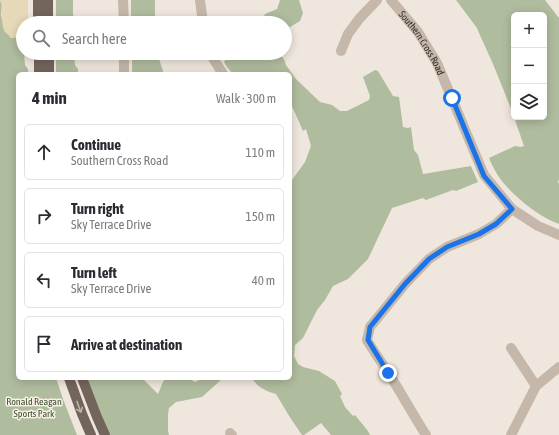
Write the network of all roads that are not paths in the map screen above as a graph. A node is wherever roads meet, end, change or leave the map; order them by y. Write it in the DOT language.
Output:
graph roads {
  1 [pos="38,0"];
  2 [pos="48,0"];
  3 [pos="124,0"];
  4 [pos="200,0"];
  5 [pos="377,0"];
  6 [pos="391,0"];
  7 [pos="38,16"];
  8 [pos="48,16"];
  9 [pos="124,16"];
  10 [pos="202,16"];
  11 [pos="341,51"];
  12 [pos="39,60"];
  13 [pos="48,60"];
  14 [pos="124,60"];
  15 [pos="214,60"];
  16 [pos="39,72"];
  17 [pos="49,72"];
  18 [pos="124,72"];
  19 [pos="222,72"];
  20 [pos="512,209"];
  21 [pos="559,235"];
  22 [pos="511,348"];
  23 [pos="559,367"];
  24 [pos="70,380"];
  25 [pos="83,380"];
  26 [pos="536,386"];
  27 [pos="91,435"];
  28 [pos="105,435"];
  29 [pos="426,435"];
  30 [pos="511,435"];
  1 -- 7 [label="main road"];
  2 -- 8 [label="main road"];
  3 -- 9 [label="street"];
  4 -- 10 [label="street"];
  5 -- 11 [label="street"];
  6 -- 20 [label="street, Southern Cross Road"];
  12 -- 16 [label="main road"];
  13 -- 17 [label="main road"];
  14 -- 18 [label="street"];
  15 -- 19 [label="street"];
  20 -- 21 [label="street, Southern Cross Road"];
  20 -- 29 [label="street"];
  22 -- 26 [label="street"];
  23 -- 26 [label="street"];
  24 -- 27 [label="main road, one-way"];
  25 -- 28 [label="main road"];
  26 -- 30 [label="street"];
}
